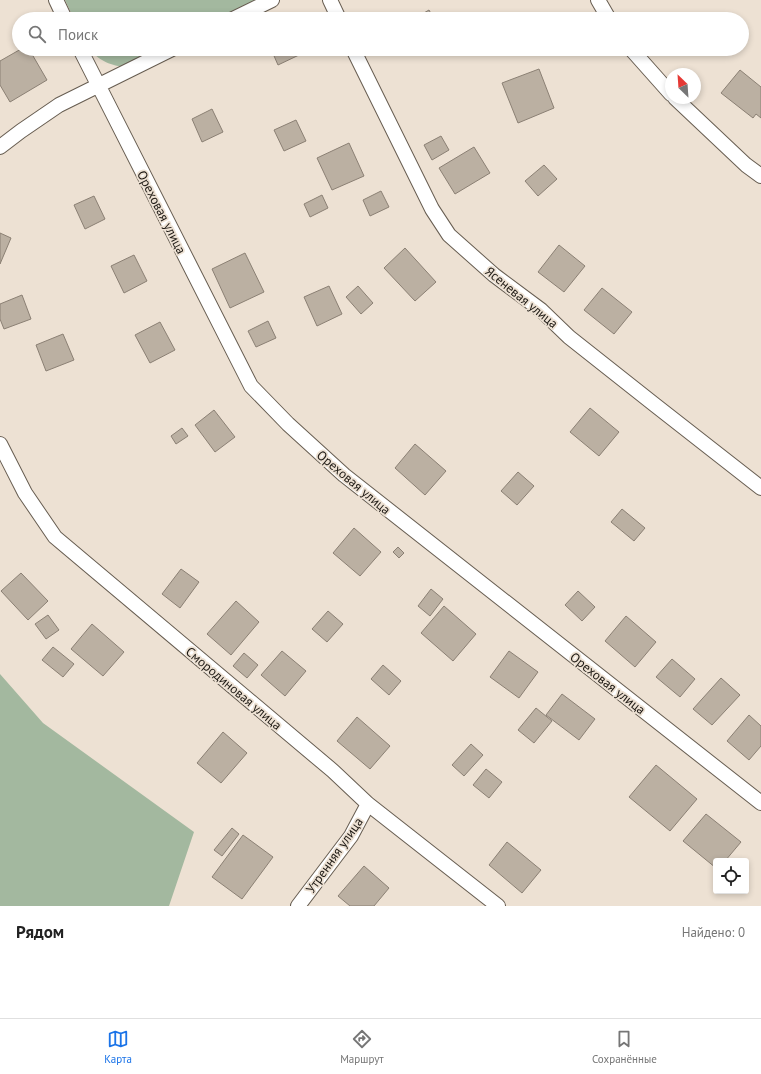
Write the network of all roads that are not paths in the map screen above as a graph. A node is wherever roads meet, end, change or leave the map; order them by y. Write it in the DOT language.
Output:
graph roads {
  1 [pos="56,0"];
  2 [pos="272,0"];
  3 [pos="330,0"];
  4 [pos="598,0"];
  5 [pos="62,12"];
  6 [pos="247,12"];
  7 [pos="336,12"];
  8 [pos="605,12"];
  9 [pos="83,56"];
  10 [pos="157,56"];
  11 [pos="356,56"];
  12 [pos="637,56"];
  13 [pos="97,85"];
  14 [pos="665,87"];
  15 [pos="681,104"];
  16 [pos="0,147"];
  17 [pos="761,176"];
  18 [pos="0,444"];
  19 [pos="761,488"];
  20 [pos="761,803"];
  21 [pos="368,804"];
  22 [pos="298,906"];
  23 [pos="498,906"];
  1 -- 5 [label="street"];
  2 -- 6 [label="street"];
  3 -- 7 [label="street"];
  4 -- 8 [label="street"];
  9 -- 13 [label="street, Ореховая улица"];
  10 -- 13 [label="street"];
  11 -- 19 [label="street, Ясеневая улица"];
  12 -- 14 [label="street"];
  13 -- 16 [label="street"];
  13 -- 20 [label="street, Ореховая улица"];
  15 -- 17 [label="street"];
  18 -- 21 [label="street, Смородиновая улица"];
  21 -- 22 [label="street, Утренняя улица"];
  21 -- 23 [label="street, Смородиновая улица"];
}
